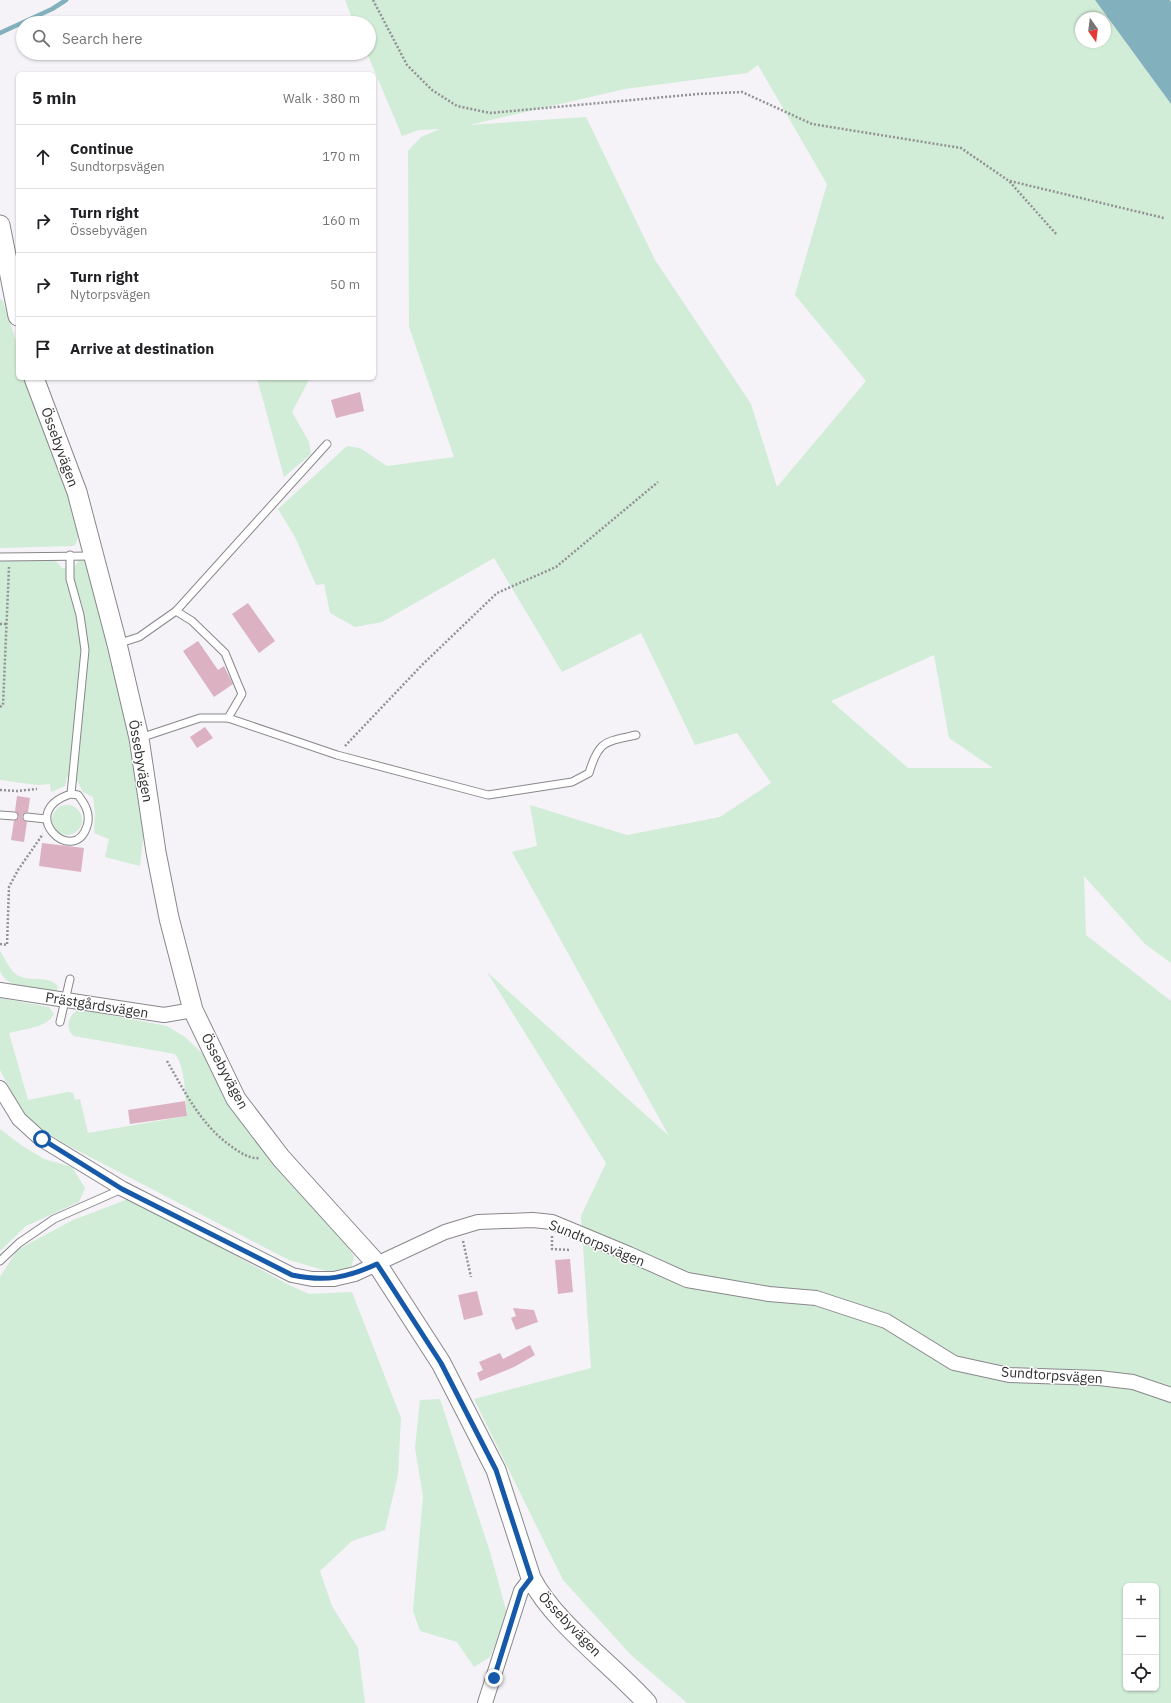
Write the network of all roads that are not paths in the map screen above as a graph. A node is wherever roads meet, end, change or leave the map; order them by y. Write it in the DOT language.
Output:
graph roads {
  1 [pos="0,225"];
  2 [pos="16,306"];
  3 [pos="35,380"];
  4 [pos="327,444"];
  5 [pos="70,555"];
  6 [pos="93,556"];
  7 [pos="0,557"];
  8 [pos="176,611"];
  9 [pos="117,644"];
  10 [pos="228,718"];
  11 [pos="636,735"];
  12 [pos="139,738"];
  13 [pos="71,794"];
  14 [pos="0,815"];
  15 [pos="14,816"];
  16 [pos="28,817"];
  17 [pos="46,819"];
  18 [pos="70,979"];
  19 [pos="0,990"];
  20 [pos="65,1000"];
  21 [pos="193,1010"];
  22 [pos="60,1022"];
  23 [pos="0,1088"];
  24 [pos="122,1189"];
  25 [pos="0,1261"];
  26 [pos="377,1264"];
  27 [pos="1171,1395"];
  28 [pos="531,1578"];
  29 [pos="485,1703"];
  30 [pos="647,1703"];
  1 -- 2 [label="street"];
  3 -- 6 [label="street, Össebyvägen"];
  4 -- 8 [label="lane"];
  5 -- 6 [label="lane"];
  5 -- 7 [label="lane"];
  5 -- 13 [label="lane"];
  6 -- 9 [label="street, Össebyvägen"];
  8 -- 9 [label="lane"];
  8 -- 10 [label="lane"];
  9 -- 12 [label="street, Össebyvägen"];
  10 -- 11 [label="lane"];
  10 -- 12 [label="lane"];
  12 -- 21 [label="street, Össebyvägen"];
  13 -- 17 [label="lane"];
  13 -- 17 [label="lane"];
  14 -- 15 [label="lane"];
  16 -- 17 [label="lane"];
  18 -- 20 [label="lane"];
  19 -- 20 [label="street, Prästgårdsvägen"];
  20 -- 21 [label="street, Prästgårdsvägen"];
  20 -- 22 [label="lane"];
  21 -- 26 [label="street, Össebyvägen"];
  23 -- 24 [label="street, Sundtorpsvägen"];
  24 -- 25 [label="lane"];
  24 -- 26 [label="street, Sundtorpsvägen"];
  26 -- 27 [label="street, Sundtorpsvägen"];
  26 -- 28 [label="street, Össebyvägen"];
  28 -- 29 [label="street"];
  28 -- 30 [label="street, Össebyvägen"];
}
